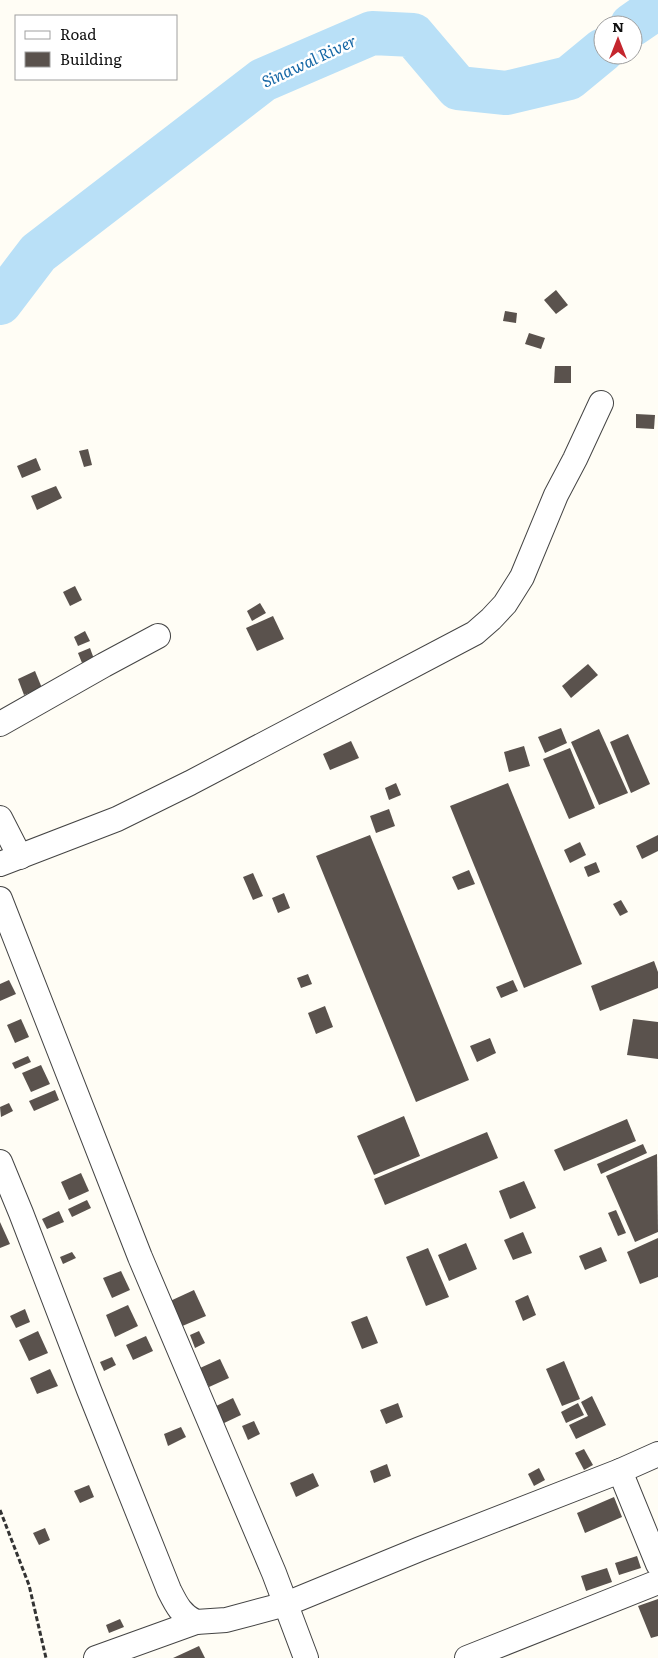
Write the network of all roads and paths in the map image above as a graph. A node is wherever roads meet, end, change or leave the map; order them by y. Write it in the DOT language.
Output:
graph roads {
  1 [pos="601,403"];
  2 [pos="158,636"];
  3 [pos="0,724"];
  4 [pos="0,818"];
  5 [pos="10,861"];
  6 [pos="0,899"];
  7 [pos="0,1162"];
  8 [pos="658,1454"];
  9 [pos="620,1471"];
  10 [pos="0,1510"];
  11 [pos="658,1564"];
  12 [pos="658,1582"];
  13 [pos="286,1604"];
  14 [pos="196,1622"];
  15 [pos="46,1658"];
  16 [pos="96,1658"];
  17 [pos="306,1658"];
  18 [pos="467,1658"];
  1 -- 5 [label="street"];
  2 -- 3 [label="street"];
  4 -- 5 [label="street"];
  6 -- 13 [label="street"];
  7 -- 14 [label="street"];
  8 -- 9 [label="street"];
  9 -- 11 [label="street"];
  9 -- 13 [label="street"];
  10 -- 15 [label="path"];
  12 -- 18 [label="street"];
  13 -- 14 [label="street"];
  13 -- 17 [label="street"];
  14 -- 16 [label="street"];
}
